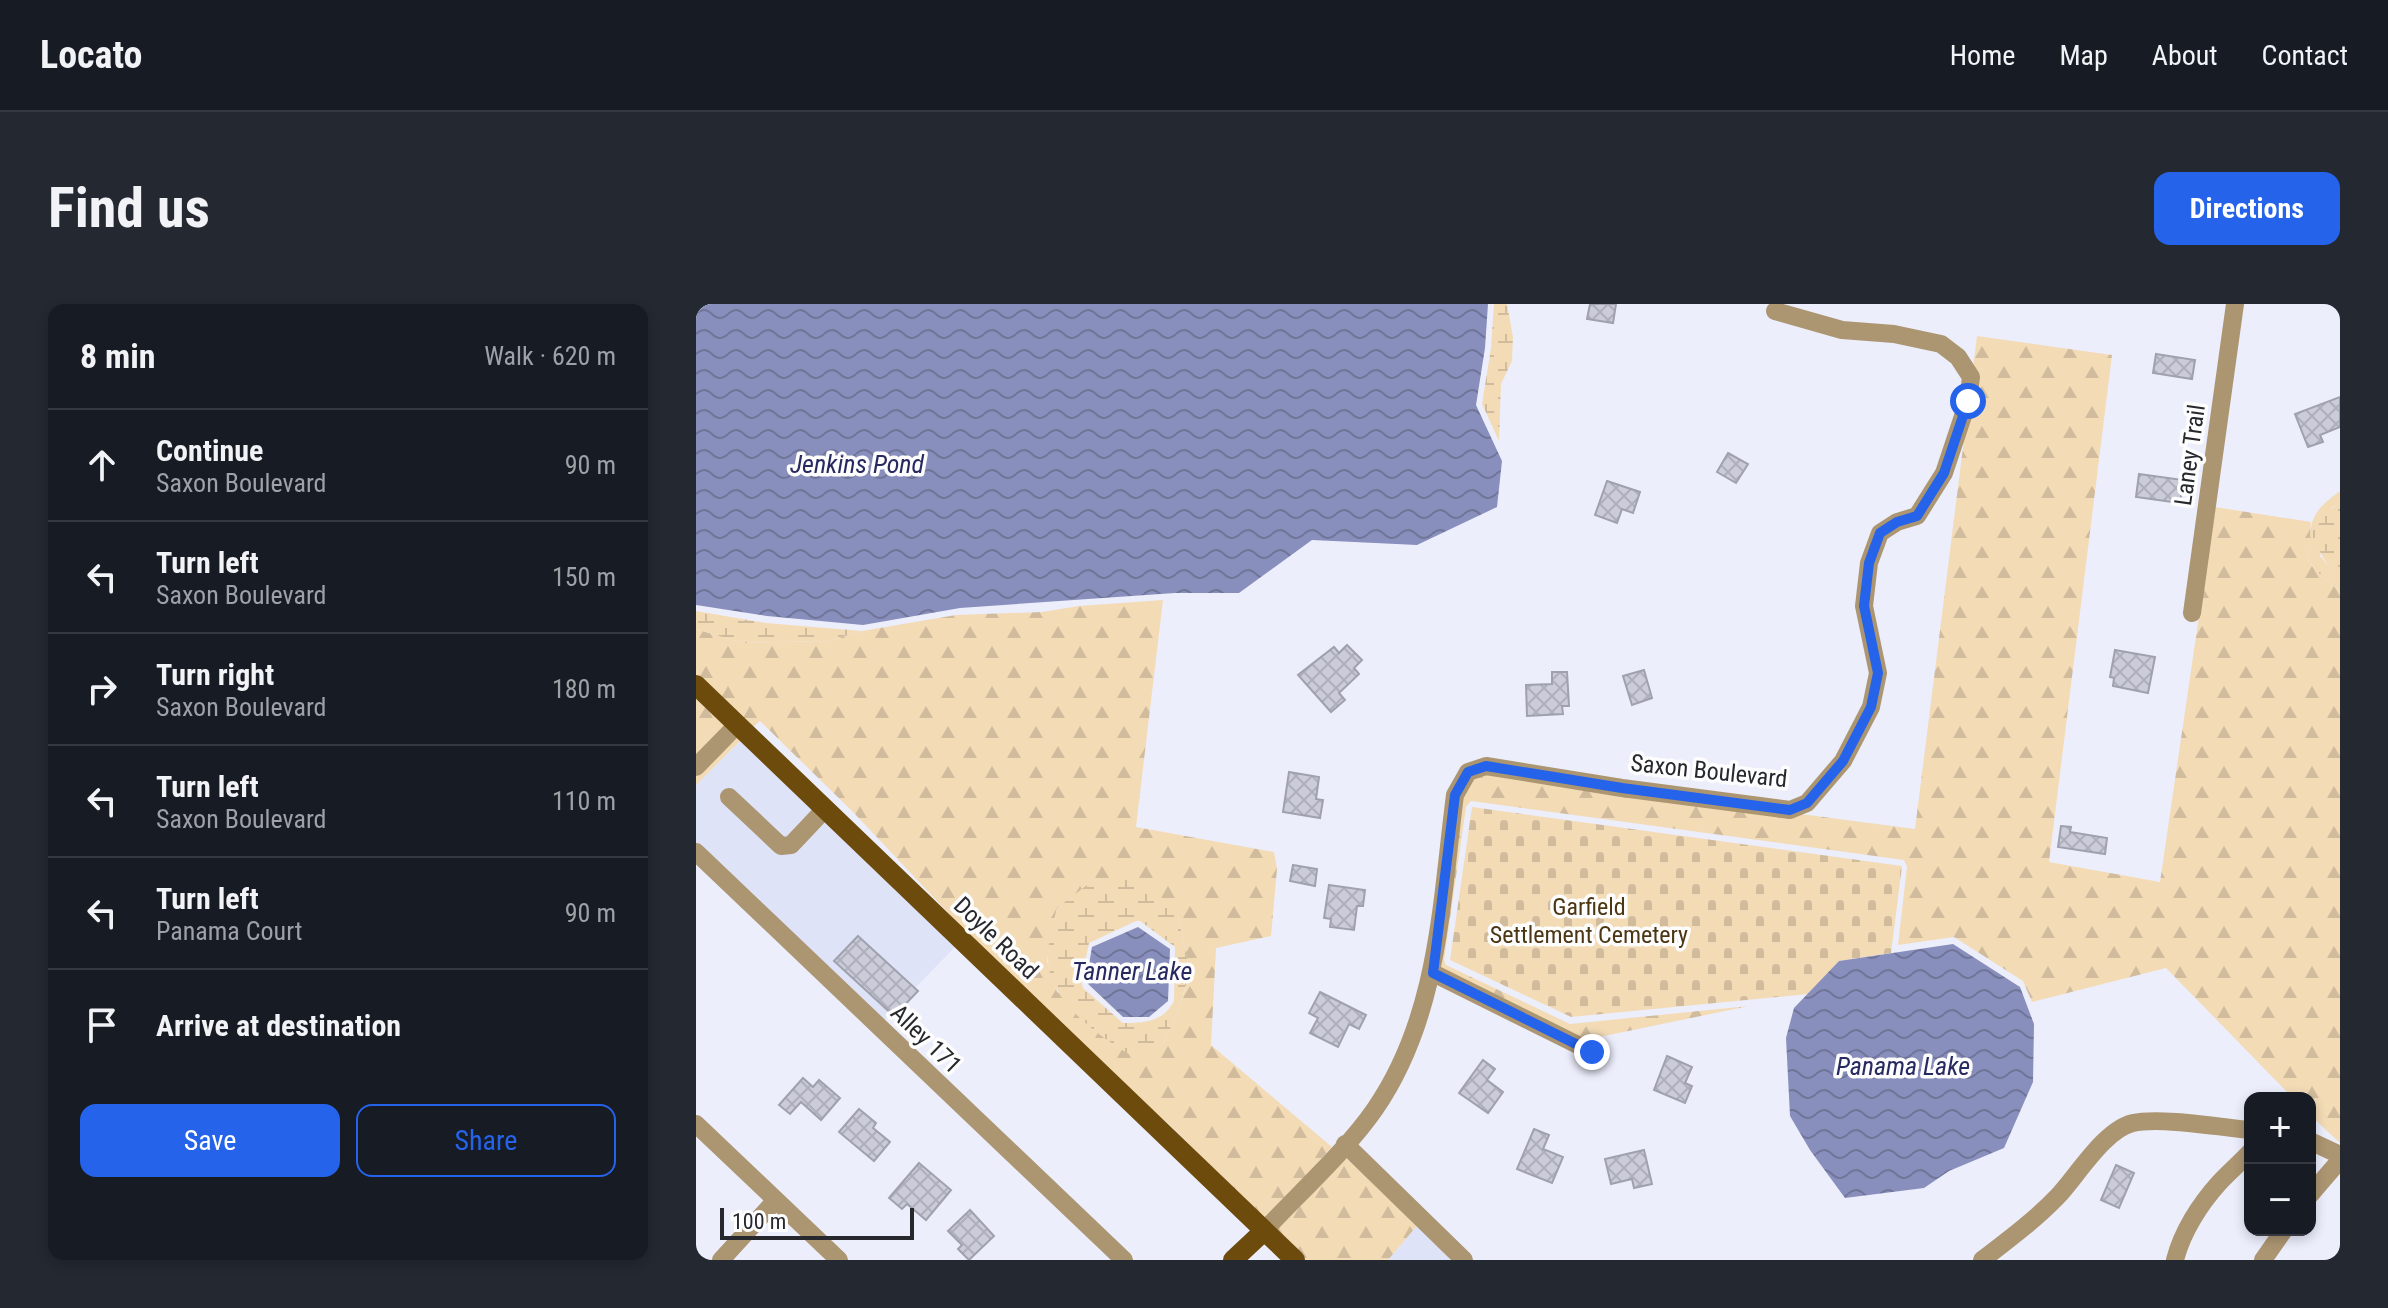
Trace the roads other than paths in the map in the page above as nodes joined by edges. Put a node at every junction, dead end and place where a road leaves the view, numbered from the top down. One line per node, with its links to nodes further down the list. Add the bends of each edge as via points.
1 (2235, 304): 3 (street, Laney Trail)
2 (1775, 311): 10 (street, Saxon Boulevard, via 1842,330 1941,344 1971,377 1944,473 1917,516 1880,533 1869,563 1864,606 1878,673 1871,707 1843,761 1807,803 1790,810 1486,766 1468,772 1455,795)
3 (2192, 613)
4 (696, 685): 5 (main road, Doyle Road)
5 (737, 725): 6 (street); 8 (main road, Doyle Road)
6 (696, 767)
7 (729, 797): 8 (street, via 781,846 791,845)
8 (825, 809): 20 (main road, Doyle Road)
9 (696, 852): 24 (street, Alley 171)
10 (1433, 973): 11 (street); 14 (street, Saxon Boulevard, via 1397,1069 1375,1109)
11 (1592, 1052)
12 (696, 1124): 19 (street)
13 (2244, 1129): 28 (street, via 2129,1123 2086,1161 2058,1196)
14 (1345, 1144): 20 (street, Saxon Boulevard); 27 (street)
15 (2316, 1144): 17 (street)
16 (2244, 1158): 29 (street, via 2196,1213)
17 (2340, 1158): 18 (street)
18 (2316, 1188)
19 (775, 1201): 22 (street); 23 (street)
20 (1264, 1231): 25 (main road, Saxon Boulevard); 26 (main road, Doyle Road)
21 (2280, 1236): 30 (street)
22 (721, 1260)
23 (839, 1260)
24 (1124, 1260)
25 (1233, 1260)
26 (1295, 1260)
27 (1464, 1260)
28 (1982, 1260)
29 (2175, 1260)
30 (2263, 1260)

